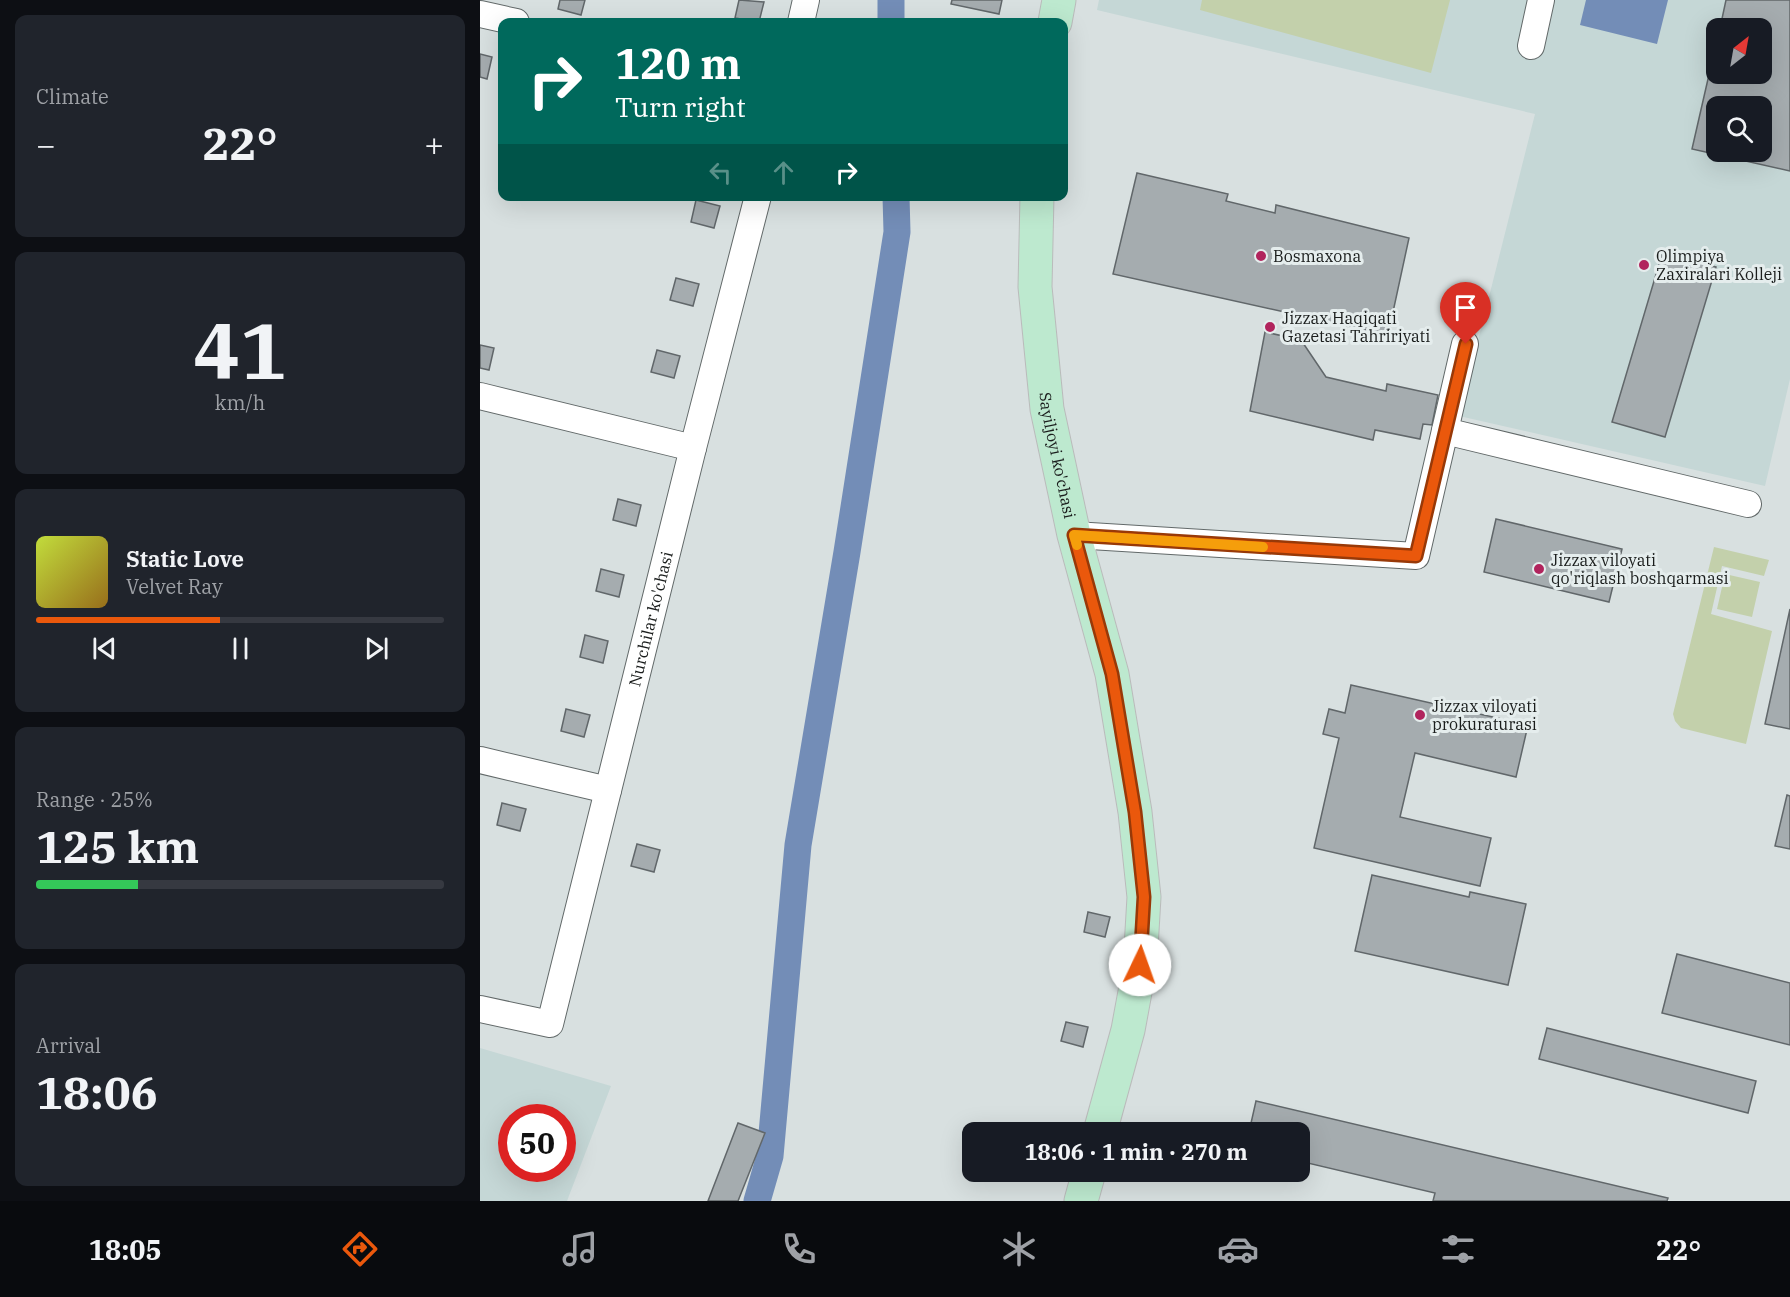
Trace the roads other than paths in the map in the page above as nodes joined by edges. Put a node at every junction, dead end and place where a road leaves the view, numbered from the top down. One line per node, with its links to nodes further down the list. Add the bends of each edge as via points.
1 (806, 0): 6 (street)
2 (1059, 0): 7 (main road)
3 (1541, 0): 8 (street)
4 (480, 14): 5 (street)
5 (498, 18)
6 (802, 18)
7 (1056, 18)
8 (1531, 46)
9 (757, 201): 14 (street, Nurchilar ko'chasi)
10 (1037, 201): 16 (main road, Sayiljoyi ko'chasi, via 1035,287 1047,409)
11 (1466, 344): 13 (street)
12 (480, 396): 14 (street)
13 (1445, 431): 15 (street); 16 (street, via 1416,556)
14 (693, 448): 18 (street, Nurchilar ko'chasi)
15 (1748, 504)
16 (1074, 535): 20 (main road, Sayiljoyi ko'chasi, via 1112,674 1135,812 1144,897 1140,965 1128,1030)
17 (480, 760): 18 (street)
18 (608, 790): 19 (street, Nurchilar ko'chasi, via 550,1024)
19 (480, 1010)
20 (1103, 1122)
21 (1086, 1182): 22 (main road)
22 (1081, 1201)

